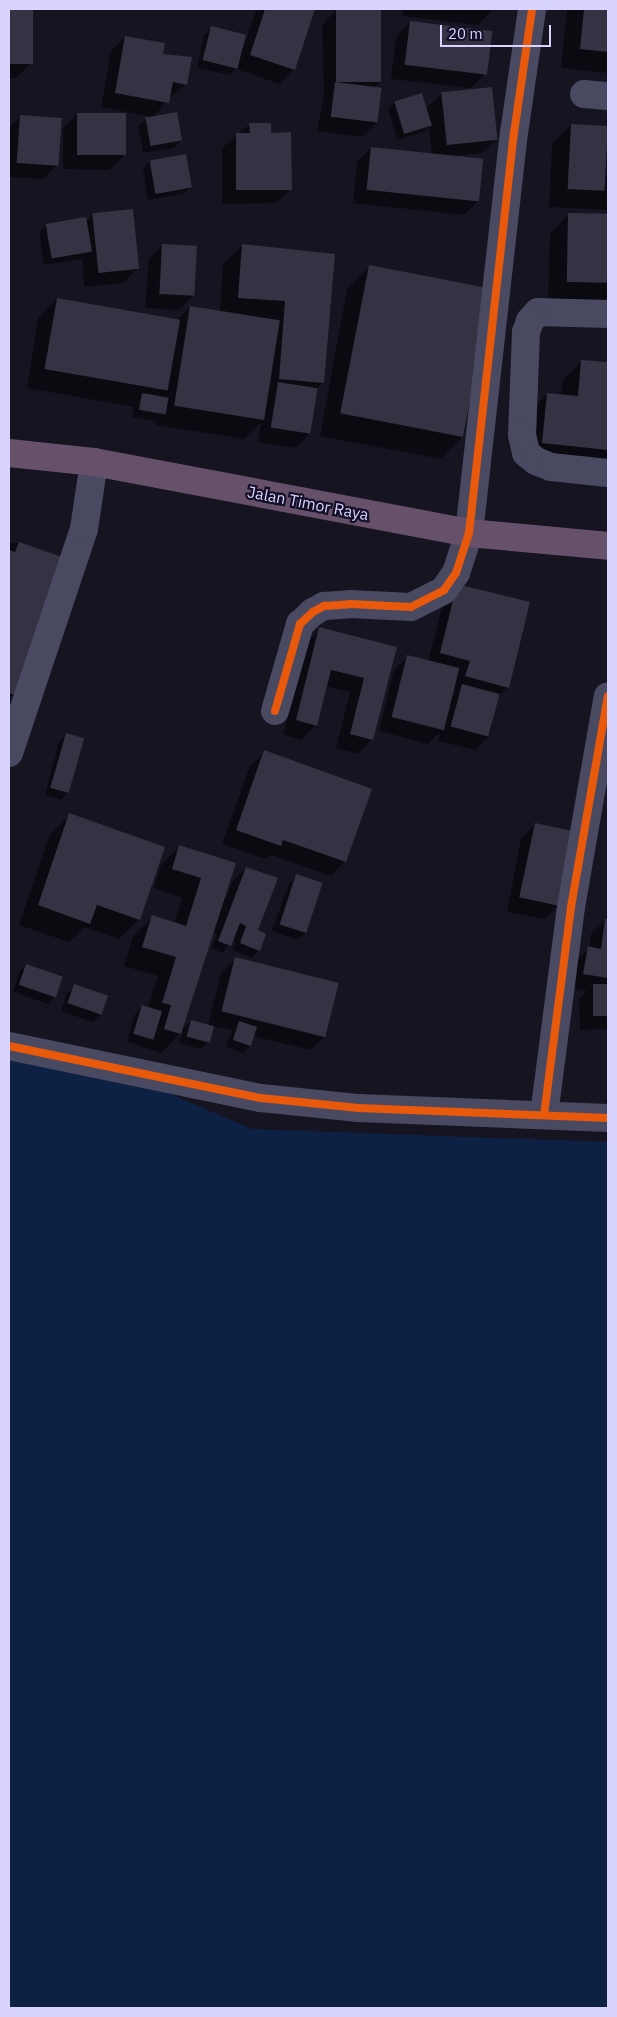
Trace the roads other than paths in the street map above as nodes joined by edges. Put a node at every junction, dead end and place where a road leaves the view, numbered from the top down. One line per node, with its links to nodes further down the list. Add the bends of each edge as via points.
1 (532, 9): 6 (street, via 514,133)
2 (608, 314): 5 (street, via 538,312 530,321 526,332 522,435 526,453 536,461 551,467)
3 (9, 453): 4 (highway, Jalan Timor Raya)
4 (94, 462): 6 (highway, Jalan Timor Raya); 10 (street, via 84,529)
5 (608, 473)
6 (469, 533): 7 (highway, Jalan Timor Raya); 9 (street, via 456,573 444,590 411,608 350,604 324,606 313,612 300,624)
7 (608, 546)
8 (608, 696): 12 (street, via 571,907)
9 (275, 712)
10 (9, 753)
11 (9, 1046): 12 (street, via 261,1098 358,1108)
12 (544, 1116): 13 (street)
13 (608, 1118)

